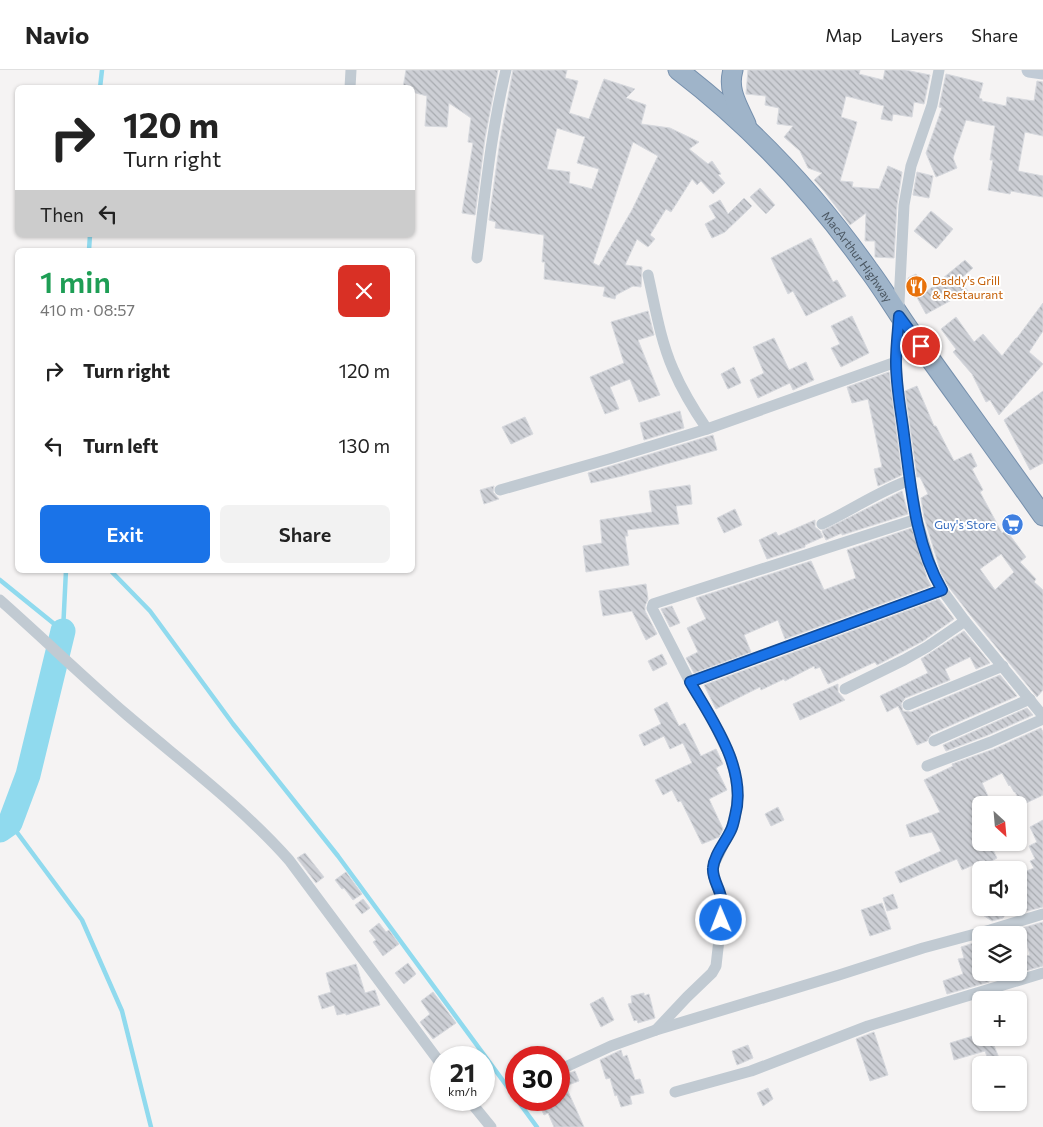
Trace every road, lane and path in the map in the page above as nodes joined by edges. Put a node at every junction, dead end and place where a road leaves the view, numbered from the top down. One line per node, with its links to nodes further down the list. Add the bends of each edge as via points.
1 (352, 70): 8 (street)
2 (506, 70): 10 (street)
3 (679, 70): 9 (highway, MacArthur Highway)
4 (733, 70): 9 (highway, via 732,95)
5 (940, 70): 12 (street, via 911,166 904,205)
6 (1029, 70): 7 (main road)
7 (1043, 72)
8 (350, 85)
9 (750, 132): 12 (highway, MacArthur Highway, via 832,220)
10 (477, 258)
11 (648, 276): 14 (street, via 672,368 688,402)
12 (899, 316): 13 (street); 17 (highway, MacArthur Highway)
13 (896, 362): 14 (street); 15 (street)
14 (706, 429): 16 (street)
15 (910, 480): 18 (street); 19 (street, via 883,490)
16 (500, 490)
17 (1043, 516)
18 (917, 519): 20 (street, via 929,564); 24 (street, via 653,604 652,608)
19 (822, 524)
20 (942, 590): 22 (street); 24 (street)
21 (0, 600): 34 (street, via 275,845)
22 (965, 621): 23 (street); 25 (street, via 927,648)
23 (1003, 666): 26 (street); 27 (street)
24 (690, 682): 33 (street, via 730,758 738,797 731,829 713,866 723,904 716,966)
25 (845, 689)
26 (1030, 699): 28 (street); 29 (street)
27 (908, 705)
28 (1043, 718): 30 (street)
29 (934, 742)
30 (927, 766)
31 (1043, 914): 33 (street)
32 (1043, 973): 36 (street, via 868,1026 751,1071)
33 (656, 1030): 35 (street)
34 (430, 1049)
35 (570, 1065)
36 (675, 1092)
37 (478, 1111): 38 (street)
38 (491, 1127)

